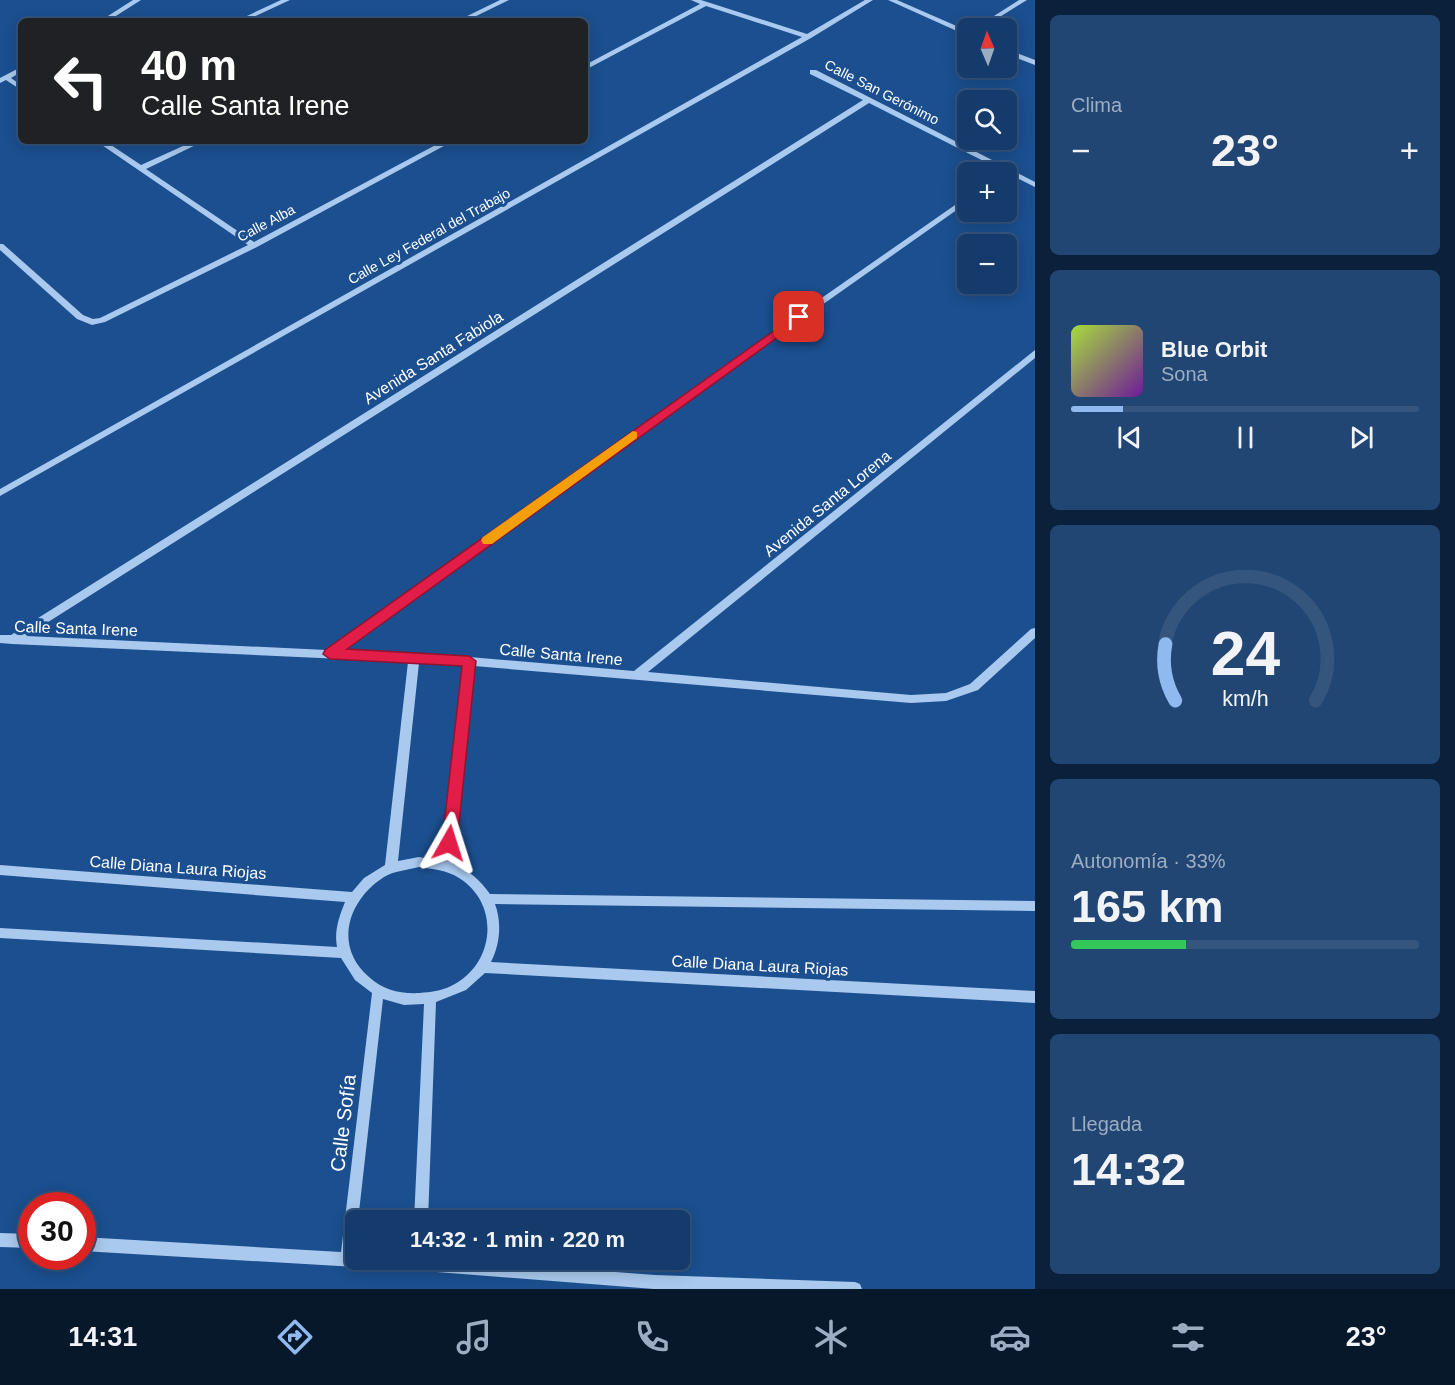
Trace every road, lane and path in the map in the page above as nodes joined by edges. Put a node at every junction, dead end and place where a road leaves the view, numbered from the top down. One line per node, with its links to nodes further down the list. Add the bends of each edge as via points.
1 (138, 0): 9 (street)
2 (287, 0): 10 (street)
3 (506, 0): 11 (street)
4 (694, 0): 8 (street)
5 (870, 0): 14 (street, Calle Ley Federal del Trabajo)
6 (891, 0): 13 (street)
7 (1024, 0): 12 (street)
8 (705, 4): 14 (street); 17 (street)
9 (107, 18)
10 (246, 18)
11 (467, 18)
12 (994, 18)
13 (957, 29)
14 (809, 37): 34 (street, Calle Ley Federal del Trabajo)
15 (1017, 56): 16 (street)
16 (1035, 63)
17 (588, 66)
18 (18, 71): 20 (street)
19 (813, 72): 22 (street, Calle San Gerónimo)
20 (3, 79): 21 (street)
21 (18, 86)
22 (869, 100): 26 (street, Calle San Gerónimo); 36 (street, Avenida Santa Fabiola)
23 (105, 144): 27 (street)
24 (193, 144): 27 (street)
25 (443, 144): 31 (street, Calle Alba)
26 (985, 162)
27 (141, 168): 31 (street)
28 (1017, 177): 29 (street, Calle San Gerónimo)
29 (1035, 185)
30 (957, 206): 37 (street)
31 (254, 245): 32 (street, Calle Alba, via 114,316 92,322 80,317)
32 (0, 246)
33 (1035, 353): 40 (street, Avenida Santa Lorena)
34 (0, 492)
35 (1035, 632): 40 (street, Calle Santa Irene, via 974,687 946,697 911,699)
36 (6, 640): 37 (street, Calle Santa Irene)
37 (330, 654): 38 (street, Calle Santa Irene)
38 (414, 658): 39 (street, Calle Santa Irene); 42 (street)
39 (469, 661): 40 (street, Calle Santa Irene); 41 (street)
40 (637, 675)
41 (447, 866): 42 (street, via 419,862); 45 (street, via 478,885)
42 (391, 868): 44 (street, via 370,880)
43 (0, 870): 44 (street, Calle Diana Laura Riojas)
44 (353, 897): 48 (street, via 344,914)
45 (488, 899): 46 (street); 49 (street, via 495,921 493,944)
46 (1035, 906)
47 (0, 933): 48 (street)
48 (344, 952): 50 (street, via 363,981)
49 (483, 967): 51 (street, Calle Diana Laura Riojas); 52 (street, via 469,982)
50 (378, 992): 52 (street, via 403,999); 53 (street, Calle Sofía)
51 (1035, 996)
52 (430, 999): 54 (street)
53 (356, 1210)
54 (421, 1210)
55 (0, 1240): 56 (street)
56 (18, 1241)
57 (96, 1245): 58 (street)
58 (345, 1259)
59 (513, 1270): 60 (street, via 655,1282)
60 (855, 1289)

